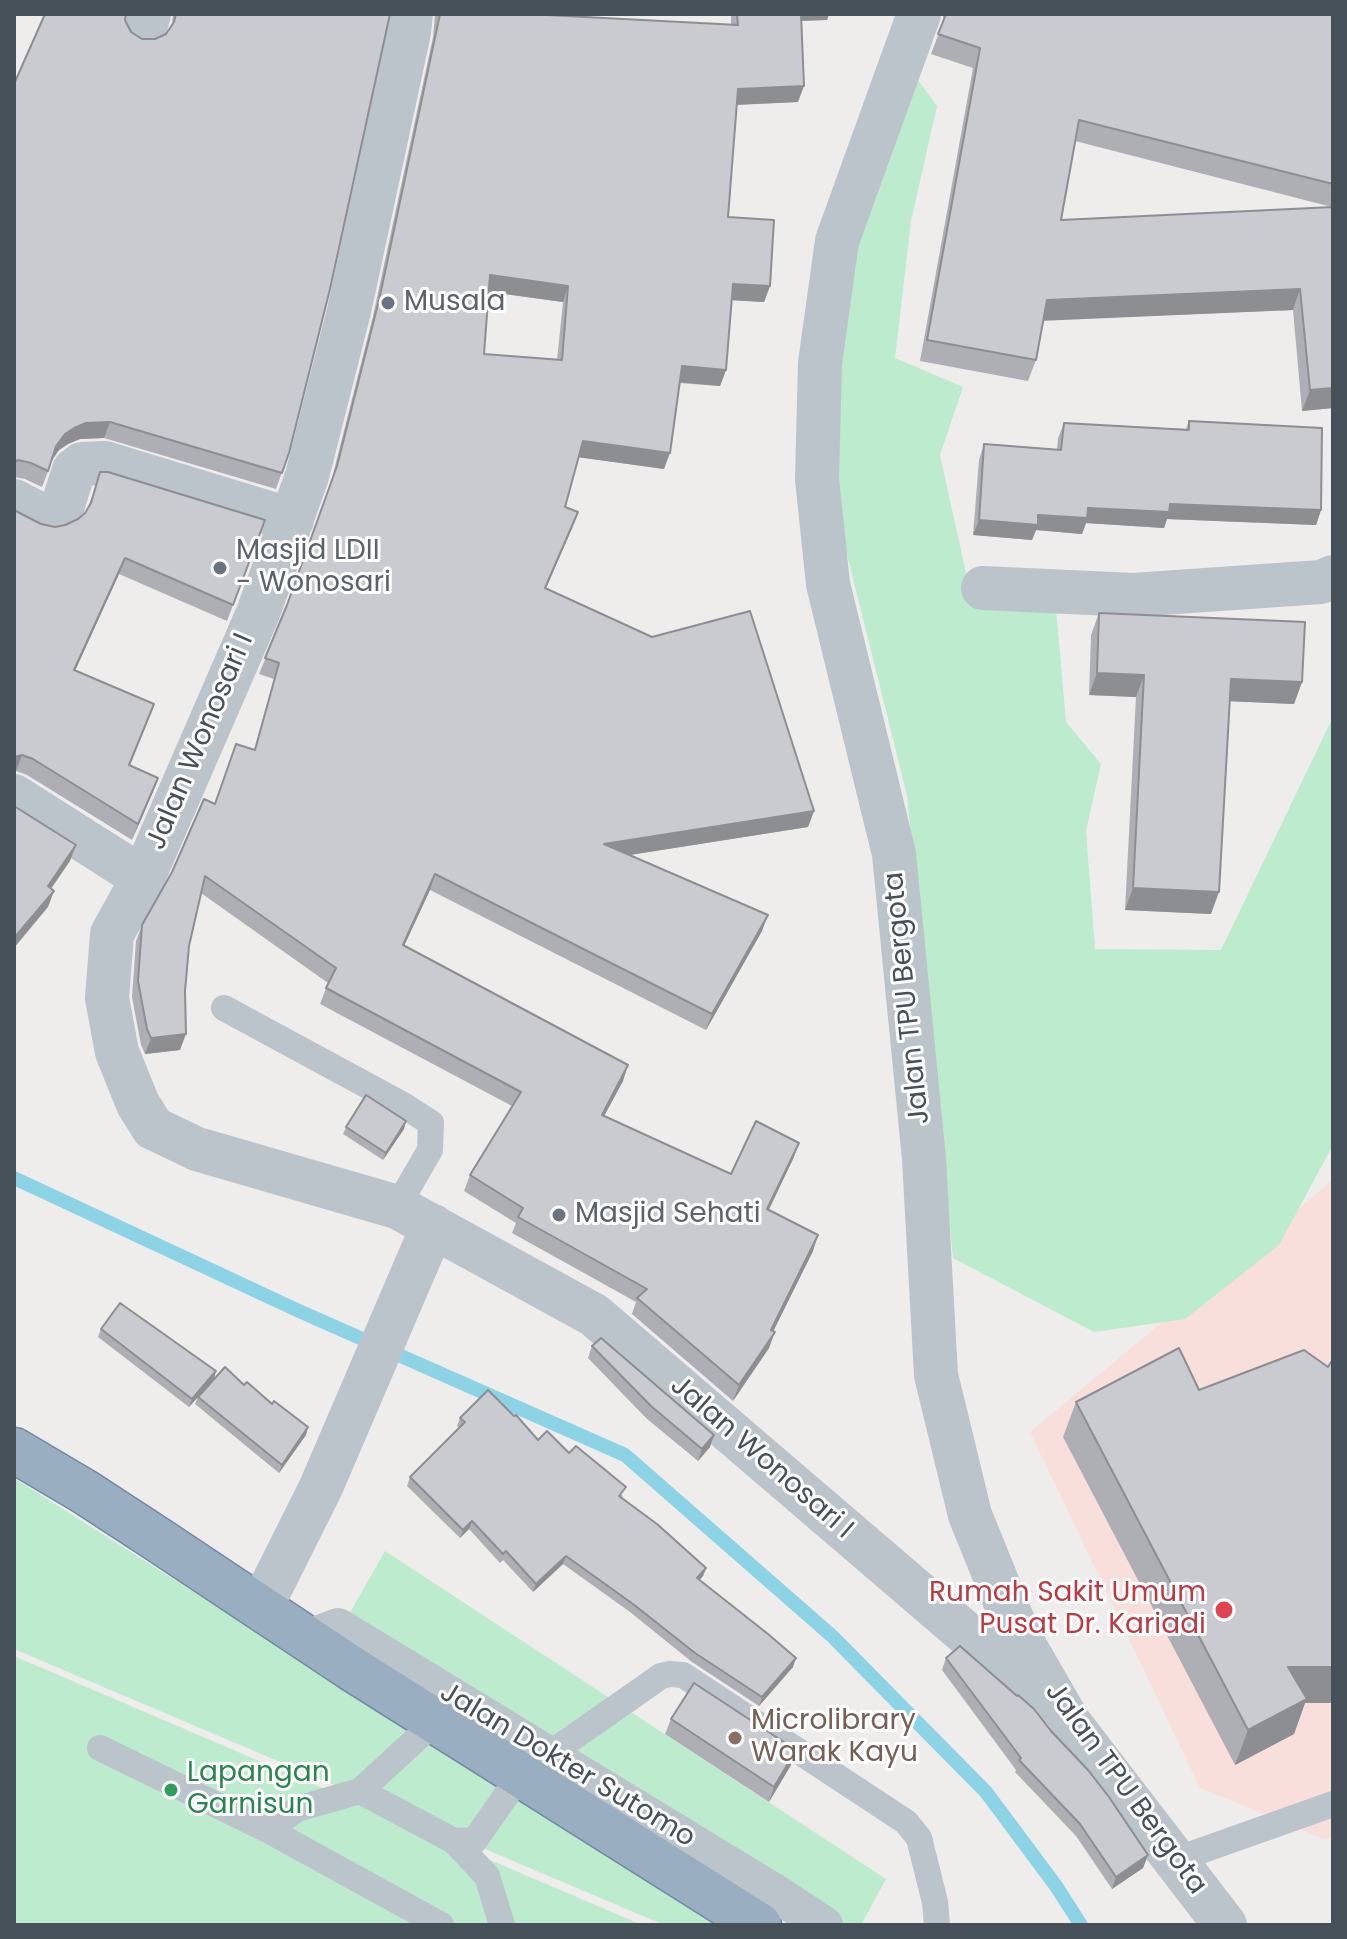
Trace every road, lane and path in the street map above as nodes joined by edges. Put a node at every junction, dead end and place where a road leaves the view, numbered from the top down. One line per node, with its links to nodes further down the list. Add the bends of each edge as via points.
1 (411, 14): 4 (street, Jalan Wonosari I, via 349,311)
2 (919, 14): 15 (street, Jalan TPU Bergota, via 837,241 820,363 817,479 828,584 894,854 924,1159 936,1375 970,1515 1019,1636)
3 (14, 501): 4 (street, via 55,517 74,470 82,464 105,463)
4 (292, 520): 8 (street, Jalan Wonosari I, via 258,613)
5 (1333, 577): 6 (street, via 1133,595)
6 (983, 588)
7 (14, 796): 8 (street)
8 (143, 878): 10 (street, Jalan Wonosari I, via 112,934 107,998 117,1052 153,1128 197,1149)
9 (224, 1008): 10 (lane, via 431,1123)
10 (417, 1228): 12 (street, via 321,1487); 15 (street, Jalan Wonosari I, via 594,1315)
11 (14, 1450): 12 (highway, Jalan Dokter Sutomo)
12 (261, 1607): 13 (highway, Jalan Dokter Sutomo)
13 (306, 1639): 14 (highway, Jalan Dokter Sutomo); 17 (street, Jalan Dokter Sutomo, via 338,1627)
14 (436, 1721): 17 (highway, Jalan Dokter Sutomo); 18 (lane)
15 (1068, 1721): 22 (street, Jalan TPU Bergota)
16 (100, 1748): 20 (lane)
17 (534, 1764): 21 (lane, via 475,1840); 25 (highway, Jalan Dokter Sutomo); 26 (street, Jalan Dokter Sutomo); 27 (lane, via 661,1676 683,1675 906,1822 919,1838)
18 (360, 1791): 20 (lane, via 297,1809); 21 (lane)
19 (1333, 1804): 22 (lane)
20 (268, 1830): 23 (lane)
21 (454, 1841): 24 (lane, via 487,1876)
22 (1175, 1860): 28 (street, Jalan TPU Bergota)
23 (441, 1925)
24 (502, 1925)
25 (759, 1925)
26 (824, 1925)
27 (937, 1925)
28 (1225, 1925)

